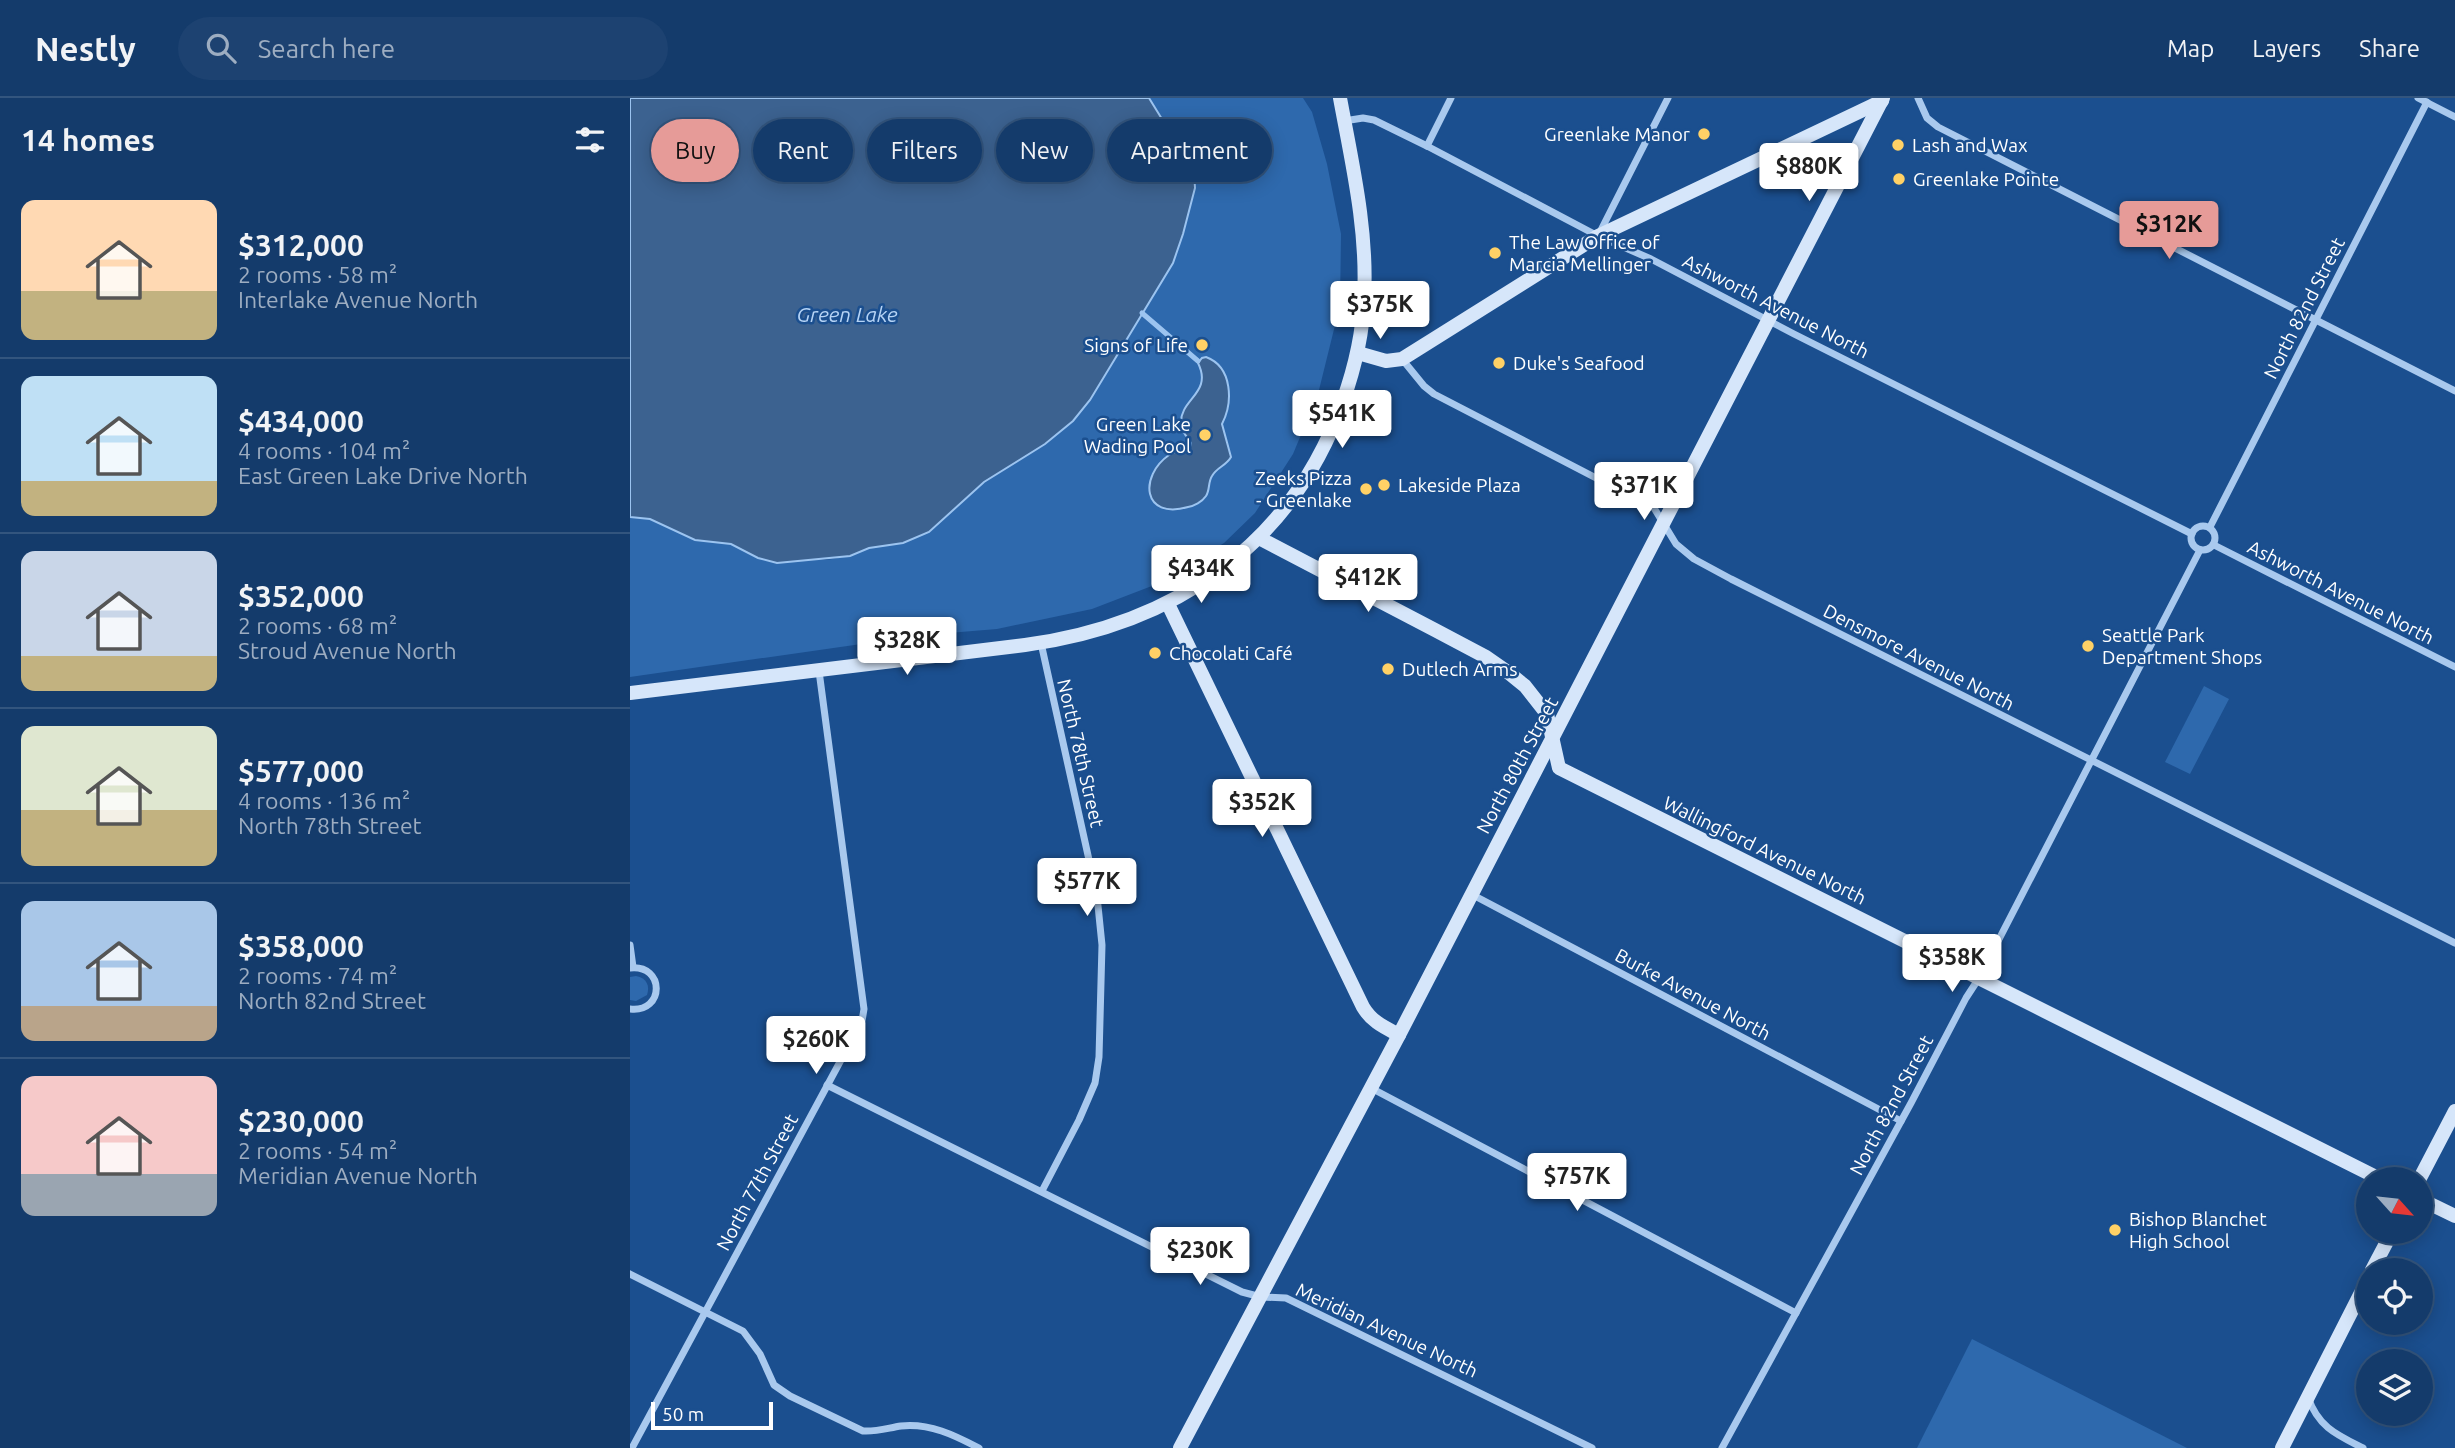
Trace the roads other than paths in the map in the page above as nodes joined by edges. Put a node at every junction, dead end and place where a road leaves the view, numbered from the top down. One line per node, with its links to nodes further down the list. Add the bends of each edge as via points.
1 (1340, 98): 9 (street)
2 (1451, 98): 10 (street)
3 (1668, 98): 11 (street)
4 (1918, 98): 13 (street, via 1927,118 1938,127)
5 (2418, 98): 7 (street)
6 (1885, 99): 11 (street); 12 (street, North 80th Street)
7 (2427, 103): 8 (street); 13 (street, North 82nd Street)
8 (2455, 117)
9 (1345, 121): 10 (street, Ashworth Avenue North, via 1374,120); 14 (street, via 1364,258)
10 (1427, 146): 11 (street, Ashworth Avenue North)
11 (1598, 236): 12 (street, Ashworth Avenue North); 15 (street)
12 (1768, 321): 17 (street, North 80th Street); 19 (street, Ashworth Avenue North)
13 (2315, 321): 16 (street); 18 (street, North 82nd Street)
14 (1358, 353): 15 (street); 20 (street, via 1316,462)
15 (1402, 359): 17 (street, Densmore Avenue North, via 1434,394 1654,508)
16 (2455, 391)
17 (1663, 523): 28 (street, North 80th Street); 29 (street, Densmore Avenue North, via 1676,544 1694,559)
18 (2210, 527): 19 (street, via 2197,527); 21 (street, via 2215,533)
19 (2192, 534): 22 (street, via 2192,542)
20 (1259, 538): 23 (street, via 1223,570); 28 (street, Wallingford Avenue North, via 1493,662 1525,687 1547,714)
21 (2214, 545): 22 (street); 25 (street, Ashworth Avenue North)
22 (2200, 550): 29 (street, North 82nd Street)
23 (1168, 604): 24 (street, via 1108,628); 36 (street, via 1363,1007 1377,1024)
24 (1041, 643): 26 (street); 43 (street, North 78th Street, via 1097,896 1102,945 1095,1083)
25 (2455, 667)
26 (819, 671): 27 (street); 37 (street, North 77th Street, via 864,1009 862,1021)
27 (630, 694)
28 (1552, 740): 30 (street, North 80th Street); 34 (street, Wallingford Avenue North, via 1559,768)
29 (2090, 760): 31 (street, Densmore Avenue North); 34 (street, North 82nd Street)
30 (1471, 894): 36 (street, North 80th Street); 40 (street, Burke Avenue North)
31 (2455, 943)
32 (630, 945): 33 (street)
33 (631, 968): 35 (street, via 649,972 656,992 645,1008)
34 (1979, 978): 40 (street, North 82nd Street); 41 (street, Wallingford Avenue North)
35 (630, 1009)
36 (1399, 1035): 38 (street, North 80th Street)
37 (827, 1084): 43 (street, Meridian Avenue North); 49 (street, North 77th Street)
38 (1371, 1088): 47 (street, North 80th Street); 50 (street)
39 (2455, 1111): 42 (street)
40 (1901, 1121): 50 (street, North 82nd Street)
41 (2356, 1167)
42 (2426, 1167)
43 (1042, 1191): 47 (street, Meridian Avenue North, via 1242,1292)
44 (2433, 1205): 45 (street)
45 (2455, 1216)
46 (630, 1274): 49 (street)
47 (1261, 1297): 54 (street, North 80th Street); 55 (street, Meridian Avenue North, via 1290,1300)
48 (2356, 1303): 51 (street)
49 (705, 1311): 52 (street, North 77th Street); 53 (street, via 743,1331 774,1385 790,1396 863,1431 925,1426)
50 (1796, 1313): 56 (street, North 82nd Street)
51 (2308, 1397): 57 (street); 58 (street, via 2330,1431)
52 (632, 1448)
53 (979, 1448)
54 (1180, 1448)
55 (1591, 1448)
56 (1722, 1448)
57 (2282, 1448)
58 (2363, 1448)

